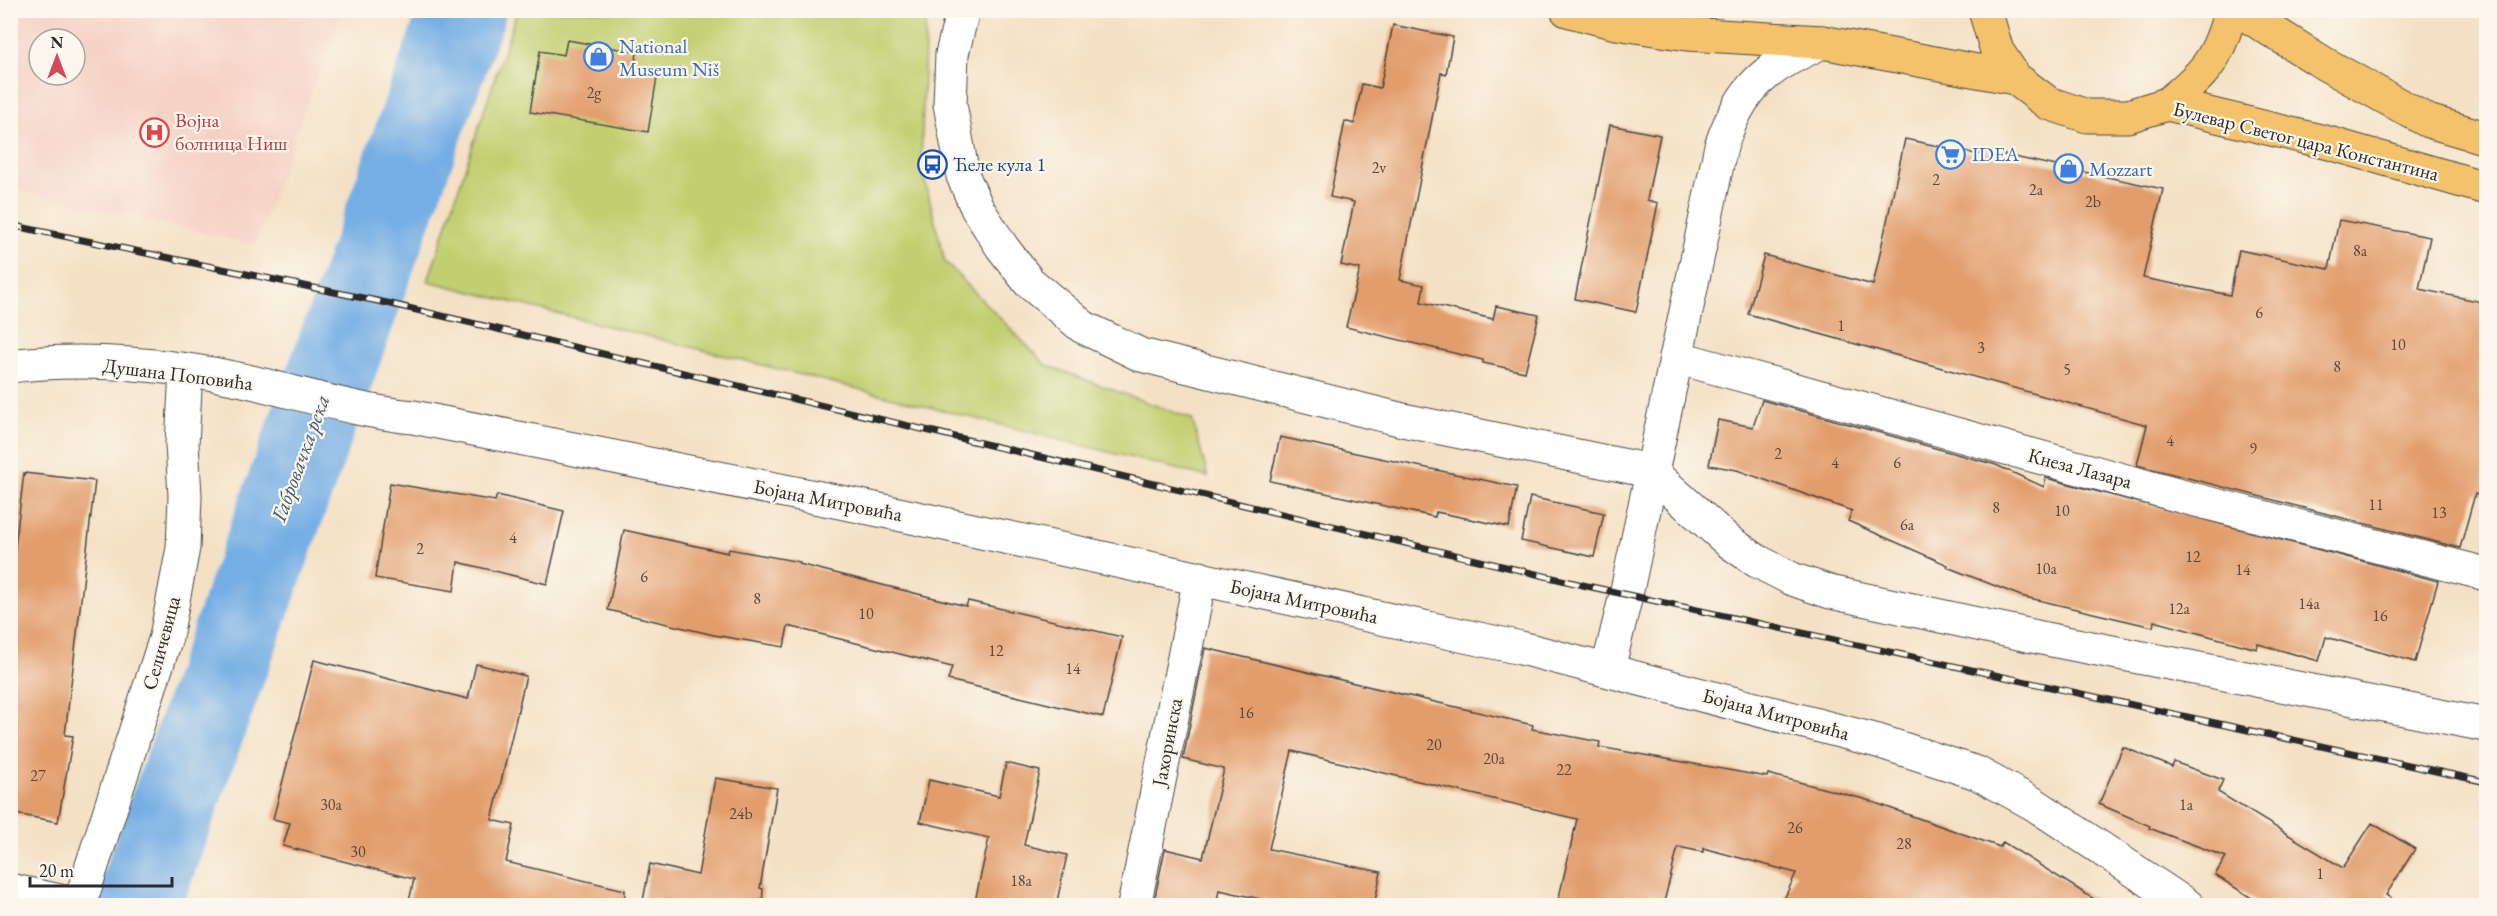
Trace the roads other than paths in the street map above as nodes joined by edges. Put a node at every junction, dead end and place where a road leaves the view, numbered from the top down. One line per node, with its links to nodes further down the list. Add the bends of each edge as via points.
1 (963, 10): 15 (street, via 952,54 950,104 963,176 977,208 1029,282 1083,327 1141,355 1403,420)
2 (1566, 10): 6 (main road, Булевар Светог цара Константина, via 1616,23 1687,33)
3 (1985, 10): 7 (main road, via 1997,51)
4 (2231, 10): 8 (main road, via 2216,54 2199,78)
5 (2238, 10): 9 (main road, via 2428,121)
6 (1822, 42): 7 (main road, Булевар Светог цара Константина); 11 (street, via 1781,61 1751,86 1732,114 1721,146)
7 (2016, 78): 8 (main road, Булевар Светог цара Константина, via 2048,103 2087,116 2128,116)
8 (2167, 104): 10 (main road, Булевар Светог цара Константина, via 2329,143)
9 (2487, 138)
10 (2487, 188)
11 (1676, 357): 15 (street); 16 (street, Кнеза Лазара, via 2184,497)
12 (10, 366): 13 (street, Душана Поповића, via 69,362)
13 (186, 371): 14 (street, Душана Поповића); 21 (street, Селичевица, via 183,548 175,594 162,648)
14 (378, 413): 17 (street, Бојана Митровића, via 824,499)
15 (1650, 471): 18 (street); 19 (street, via 1756,561 1830,592 2046,639)
16 (2487, 574)
17 (1200, 578): 18 (street, Бојана Митровића); 22 (street, Јахоринска)
18 (1608, 669): 23 (street, Бојана Митровића, via 1878,741 1977,773 2034,804)
19 (2487, 725)
20 (10, 890): 21 (street, Селичевица)
21 (79, 905)
22 (1134, 906)
23 (2188, 906)

